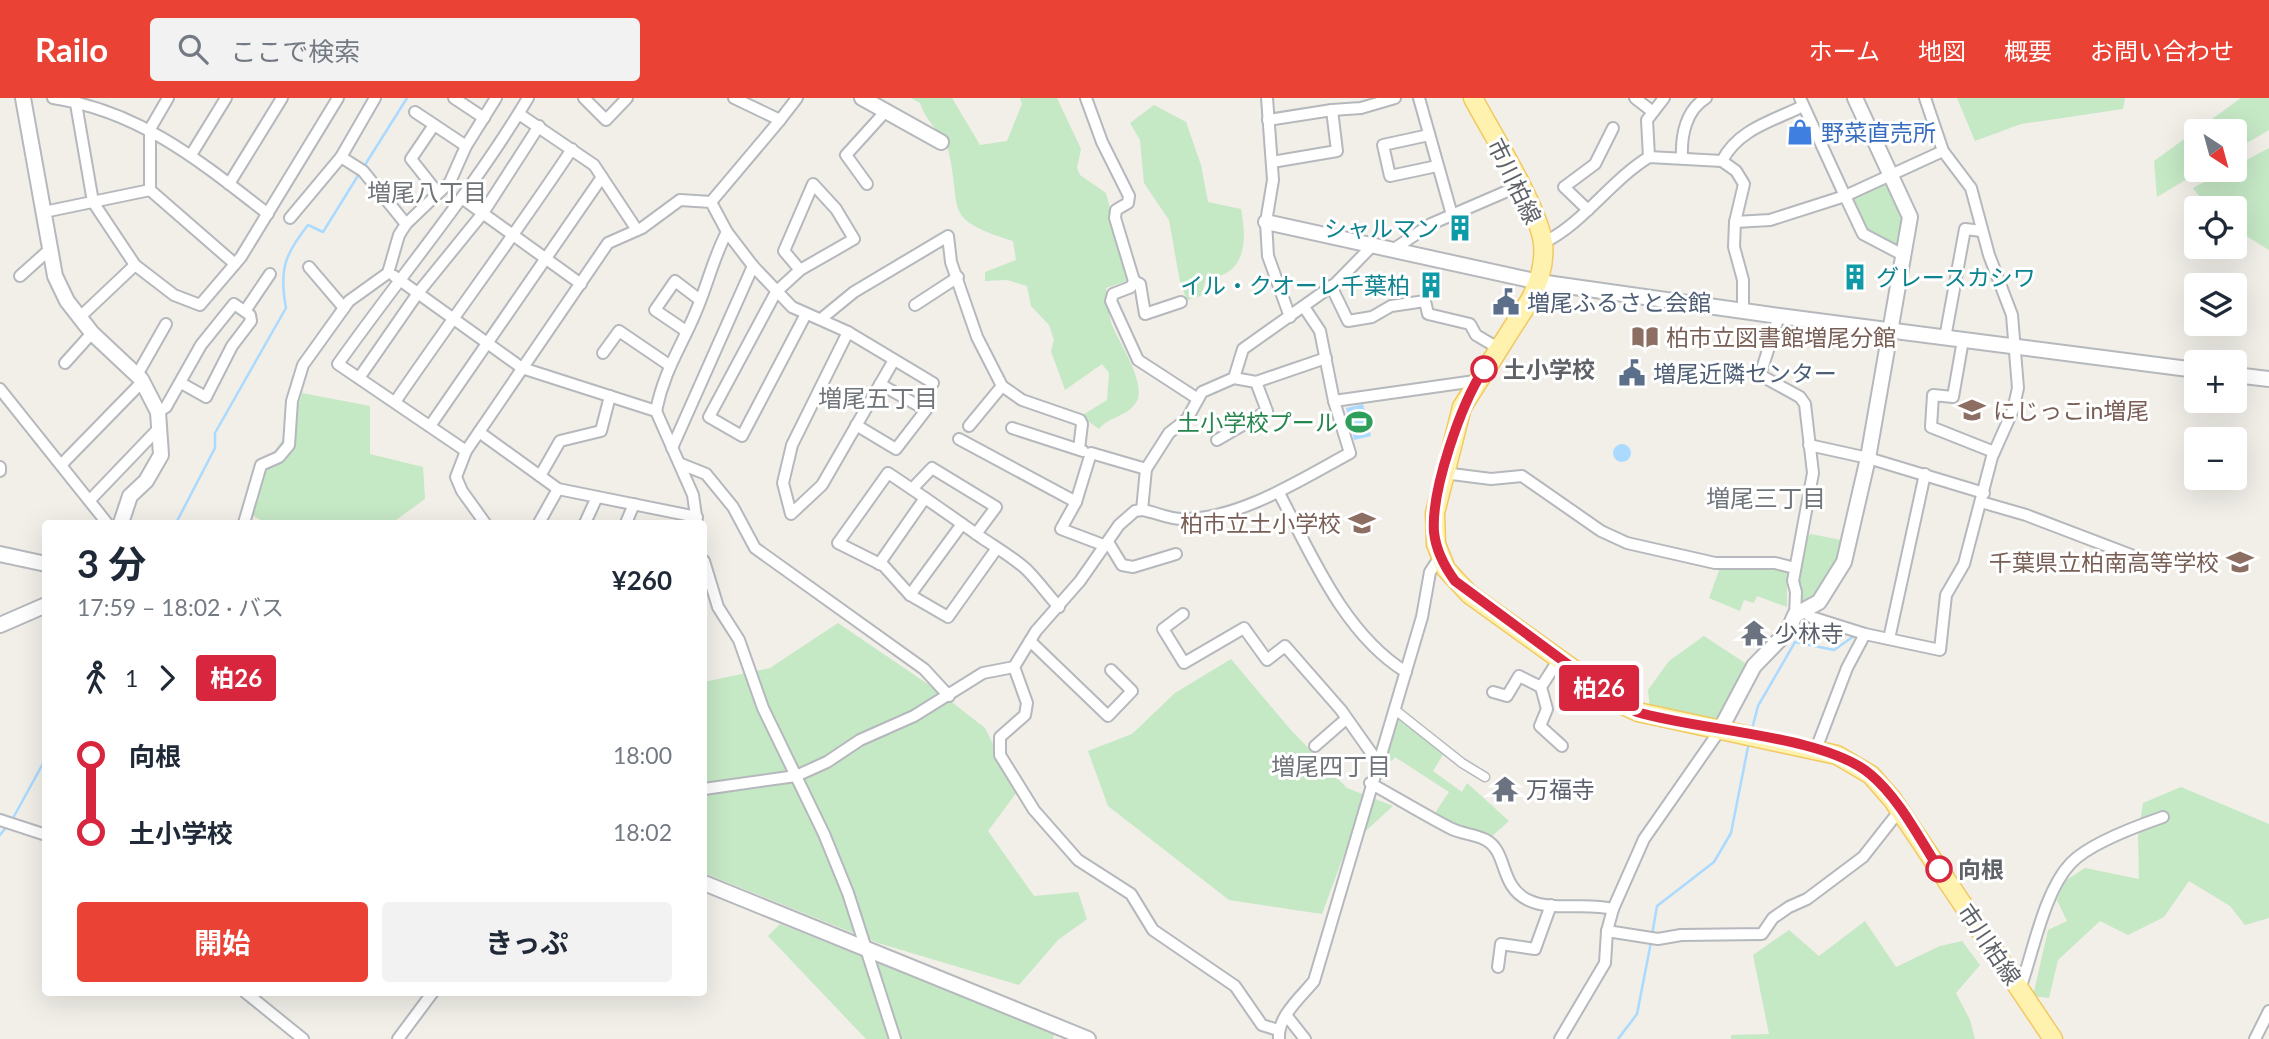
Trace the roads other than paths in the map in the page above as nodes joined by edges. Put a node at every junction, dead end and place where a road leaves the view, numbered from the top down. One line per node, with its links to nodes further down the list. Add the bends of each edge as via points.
1 (23, 98): 65 (street)
2 (53, 98): 25 (street)
3 (168, 98): 40 (street)
4 (226, 98): 46 (street)
5 (282, 98): 55 (street)
6 (338, 98): 67 (street)
7 (375, 98): 47 (street)
8 (454, 98): 34 (street)
9 (496, 98): 34 (street)
10 (528, 98): 33 (street)
11 (627, 98): 26 (street, via 606,120)
12 (734, 98): 35 (street)
13 (797, 98): 35 (street)
14 (862, 98): 31 (street)
15 (1086, 98): 93 (street, via 1129,196 1115,218)
16 (1267, 98): 36 (street)
17 (1395, 98): 29 (street)
18 (1419, 98): 41 (street)
19 (1473, 98): 57 (main road, 市川柏線)
20 (1635, 98): 32 (street)
21 (1664, 98): 32 (street)
22 (1706, 98): 49 (street, via 1698,103 1681,135)
23 (1855, 98): 53 (street)
24 (1925, 98): 45 (street)
25 (75, 100): 28 (street); 62 (street)
26 (590, 100)
27 (1802, 102): 50 (street, via 1741,136); 60 (street)
28 (108, 103): 40 (street)
29 (1332, 110): 36 (street); 51 (street, via 1337,151)
30 (415, 112): 37 (street)
31 (885, 112): 42 (street); 56 (street, via 846,155)
32 (1653, 112): 48 (street, via 1647,120)
33 (519, 114): 38 (street); 61 (street)
34 (484, 118): 43 (street)
35 (780, 120): 63 (street)
36 (1268, 120): 51 (street)
37 (434, 125): 43 (street); 59 (street, via 411,159)
38 (539, 125): 44 (street); 66 (street)
39 (1613, 128): 64 (street, via 1595,164 1564,187)
40 (150, 129): 46 (street); 58 (street)
41 (1429, 135): 52 (street); 52 (street, via 1383,145 1390,176)
42 (941, 142)
43 (466, 146): 59 (street, via 450,182)
44 (572, 149): 54 (street); 76 (street)
45 (1942, 151): 53 (street); 74 (street, via 1971,188)
46 (191, 155): 55 (street)
47 (341, 157): 69 (street); 72 (street, via 363,172)
48 (1649, 157): 49 (street); 64 (street)
49 (1682, 157): 50 (street)
50 (1722, 161): 71 (street, via 1744,184)
51 (1272, 162): 70 (street)
52 (1437, 166): 68 (street)
53 (1891, 176): 60 (street); 81 (street, via 1910,217)
54 (602, 177): 73 (street); 82 (street)
55 (229, 184): 67 (street)
56 (867, 184)
57 (1519, 186): 68 (street); 77 (main road, 市川柏線)
58 (150, 190): 62 (street); 83 (street)
59 (438, 193): 72 (street)
60 (1846, 196): 71 (street, via 1770,220); 81 (street, via 1863,234)
61 (463, 200): 66 (street); 92 (street)
62 (93, 202): 65 (street); 84 (street)
63 (711, 202): 73 (street, via 680,200); 75 (street)
64 (1588, 209): 77 (street)
65 (44, 212): 80 (street)
66 (483, 213): 76 (street); 98 (street)
67 (268, 214): 83 (street)
68 (1452, 215): 79 (street)
69 (290, 218)
70 (1266, 222): 78 (street); 109 (street, via 1268,256)
71 (1735, 222): 105 (street)
72 (406, 224): 88 (street)
73 (637, 230): 95 (street, via 608,243)
74 (1982, 231): 117 (street, via 1965,229); 120 (street, via 2012,315)
75 (727, 232): 85 (street); 99 (street)
76 (515, 236): 82 (street); 110 (street)
77 (1543, 243): 94 (main road, 市川柏線)
78 (1373, 245): 79 (street); 96 (street)
79 (1394, 249): 94 (street)
80 (49, 250): 90 (street); 108 (street, via 60,288)
81 (1903, 255): 113 (street)
82 (547, 259): 95 (street); 119 (street)
83 (235, 264): 84 (street, via 200,305 174,295)
84 (135, 265): 108 (street)
85 (753, 266): 97 (street); 156 (street)
86 (309, 267): 103 (street)
87 (800, 270): 87 (street, via 853,239 836,209 813,184 784,251); 97 (street)
88 (388, 273): 92 (street); 103 (street)
89 (270, 274): 104 (street)
90 (20, 276)
91 (958, 277): 101 (street); 111 (street, via 948,236 853,292); 139 (street, via 976,337)
92 (399, 279): 98 (street); 131 (street, via 338,364)
93 (1134, 281): 100 (street, via 1140,284 1145,314); 142 (street, via 1131,287 1113,294 1111,301 1130,348 1138,360)
94 (1539, 282): 105 (street); 121 (main road, 市川柏線)
95 (580, 284): 127 (street)
96 (1331, 286): 102 (street); 121 (street, via 1348,321 1372,317 1391,306 1425,301 1428,314 1470,324 1476,335)
97 (776, 292): 106 (street); 106 (street, via 709,417 742,436)
98 (418, 293): 110 (street); 131 (street)
99 (700, 300): 114 (street); 114 (street, via 675,281 655,310)
100 (1181, 302)
101 (915, 305)
102 (1304, 307): 109 (street); 123 (street, via 1320,331)
103 (344, 308): 181 (street, via 303,365 292,401 291,441 284,453 261,465)
104 (245, 311): 136 (street, via 234,304 201,345); 136 (street, via 251,321 232,346 206,397)
105 (1743, 311): 107 (street)
106 (806, 314): 111 (street)
107 (1779, 316): 113 (street); 155 (street, via 1760,375 1800,397 1808,415)
108 (80, 317): 116 (street)
109 (1290, 317): 132 (street, via 1243,349)
110 (452, 318): 119 (street); 144 (street)
111 (821, 319): 115 (street)
112 (166, 324): 130 (street)
113 (1890, 330): 117 (street); 161 (street)
114 (686, 331): 126 (street)
115 (848, 332): 124 (street); 147 (street, via 792,445 783,483 791,514 822,485)
116 (92, 333): 125 (street); 130 (street)
117 (1945, 338): 118 (street)
118 (1963, 340): 120 (street); 159 (street, via 1953,397 1933,396 1931,427)
119 (486, 343): 127 (street); 148 (street)
120 (2016, 346): 128 (street); 159 (street, via 2016,400)
121 (1498, 348): 135 (main road, 市川柏線)
122 (603, 353): 126 (street, via 619,331)
123 (1326, 358): 134 (street); 143 (street)
124 (894, 360): 137 (street); 138 (street)
125 (65, 363)
126 (669, 365): 145 (street)
127 (522, 368): 141 (street); 152 (street)
128 (2184, 368)
129 (2247, 376): 133 (street)
130 (140, 378): 146 (street); 162 (street)
131 (359, 378): 144 (street)
132 (1234, 378): 134 (street); 142 (street)
133 (2269, 379)
134 (1256, 382): 154 (street, via 1267,411)
135 (1475, 382): 143 (street); 165 (main road, 市川柏線, via 1462,407)
136 (181, 383): 146 (street)
137 (933, 383)
138 (880, 384): 147 (street); 147 (street, via 926,410 897,449)
139 (1002, 386): 149 (street); 157 (street, via 1022,400 1080,420)
140 (0, 388): 162 (street)
141 (610, 396): 145 (street); 167 (street, via 601,431 560,440)
142 (1198, 398): 164 (street, via 1188,419 1169,433)
143 (1334, 401): 170 (street, via 1350,453)
144 (395, 402): 148 (street)
145 (656, 411): 156 (street)
146 (158, 412): 150 (street)
147 (856, 425)
148 (430, 426): 158 (street)
149 (969, 426)
150 (159, 428): 174 (street); 180 (street, via 161,455 146,481 130,496)
151 (1012, 428): 157 (street)
152 (479, 432): 158 (street); 167 (street)
153 (959, 439): 175 (street)
154 (1217, 440)
155 (1809, 445): 161 (street); 198 (street, via 1813,473)
156 (672, 448): 163 (street)
157 (1079, 449): 160 (street)
158 (466, 451): 182 (street, via 456,477)
159 (1994, 452): 173 (street)
160 (1091, 453): 164 (street); 175 (street)
161 (1868, 458): 166 (street); 203 (street, via 1844,562 1819,602)
162 (62, 464): 174 (street)
163 (681, 464): 187 (street); 215 (street, via 706,474 733,507 755,548 924,669)
164 (1146, 469): 177 (street)
165 (1444, 473): 194 (main road, 市川柏線, via 1434,530); 198 (street, via 1491,480 1522,476 1626,543 1704,561)
166 (1925, 474): 173 (street); 207 (street)
167 (540, 476): 168 (street)
168 (558, 489): 171 (street); 183 (street)
169 (912, 489): 172 (street); 189 (street, via 932,468 996,507); 197 (street, via 888,473 838,543)
170 (1279, 493): 177 (street, via 1182,520); 212 (street, via 1318,567 1354,621 1384,656)
171 (597, 497): 176 (street); 184 (street)
172 (925, 498): 188 (street); 197 (street)
173 (1983, 498): 195 (street); 207 (street, via 1964,565 1946,595 1940,650)
174 (90, 500): 179 (street)
175 (1076, 502): 190 (street, via 1061,529)
176 (634, 504): 178 (street); 185 (street)
177 (1142, 510): 190 (street, via 1124,519)
178 (672, 512): 186 (street); 187 (street)
179 (105, 520)
180 (122, 520)
181 (245, 520)
182 (483, 520)
183 (541, 520)
184 (587, 520)
185 (627, 520)
186 (668, 520)
187 (697, 520)
188 (962, 524): 189 (street); 200 (street)
189 (976, 534): 191 (street)
190 (1107, 544): 193 (street, via 1122,565 1133,567); 202 (street)
191 (997, 548): 200 (street, via 947,617); 202 (street, via 1026,569)
192 (0, 554): 196 (street)
193 (1176, 554)
194 (1440, 557): 209 (main road, 市川柏線, via 1469,594); 212 (street, via 1430,572)
195 (2144, 560)
196 (42, 563)
197 (879, 564): 200 (street)
198 (1795, 568): 203 (street)
199 (707, 571): 223 (street, via 718,607 739,640 763,709)
200 (910, 594)
201 (42, 607): 205 (street)
202 (1059, 607): 208 (street)
203 (1800, 613): 206 (street); 218 (street, via 1754,666)
204 (1183, 614): 217 (street, via 1163,629 1184,663 1244,628 1267,660 1285,646)
205 (0, 625)
206 (1865, 634): 207 (street); 221 (street)
207 (1889, 639)
208 (1030, 641): 210 (street); 211 (street, via 1108,716 1132,691)
209 (1559, 659): 213 (street); 218 (main road, 市川柏線, via 1637,712)
210 (1014, 667): 215 (street, via 984,673); 243 (street, via 1027,703 1025,715 1006,729 999,747 1034,810 1078,860 1131,894 1153,930 1235,986 1262,1025)
211 (1111, 670)
212 (1406, 672): 216 (street)
213 (1541, 687): 214 (street, via 1519,676 1507,696); 220 (street, via 1547,709 1540,726)
214 (1493, 692)
215 (949, 696): 223 (street)
216 (1394, 709): 222 (street); 224 (street)
217 (1346, 719): 219 (street); 222 (street)
218 (1720, 730): 221 (main road, 市川柏線); 233 (street, via 1644,838)
219 (1315, 746)
220 (1562, 747)
221 (1816, 750): 227 (main road, 市川柏線, via 1858,765)
222 (1377, 761): 225 (street)
223 (796, 776): 226 (street); 235 (street, via 834,858)
224 (1485, 777)
225 (1370, 783): 232 (street, via 1452,829 1486,840 1497,852 1514,890 1528,900); 241 (street, via 1314,981)
226 (707, 789)
227 (1900, 810): 234 (street, via 1863,857 1807,899 1788,906 1762,933 1658,939); 237 (main road, 市川柏線)
228 (2163, 817): 237 (street, via 2121,832 2073,861 2053,892)
229 (0, 820): 230 (street)
230 (42, 834)
231 (707, 884): 235 (street)
232 (1551, 905): 233 (street); 236 (street, via 1535,949 1501,944)
233 (1613, 909): 234 (street)
234 (1607, 931): 249 (street, via 1605,963)
235 (866, 947): 246 (street); 247 (street)
236 (1498, 967)
237 (2020, 989): 250 (main road, 市川柏線)
238 (250, 996): 244 (street)
239 (430, 996): 245 (street)
240 (2269, 1011): 242 (street)
241 (1286, 1015): 243 (street); 248 (street)
242 (2266, 1027): 251 (street)
243 (1279, 1034)
244 (303, 1039)
245 (398, 1039)
246 (895, 1039)
247 (1088, 1039)
248 (1305, 1039)
249 (1560, 1039)
250 (2053, 1039)
251 (2256, 1039)

